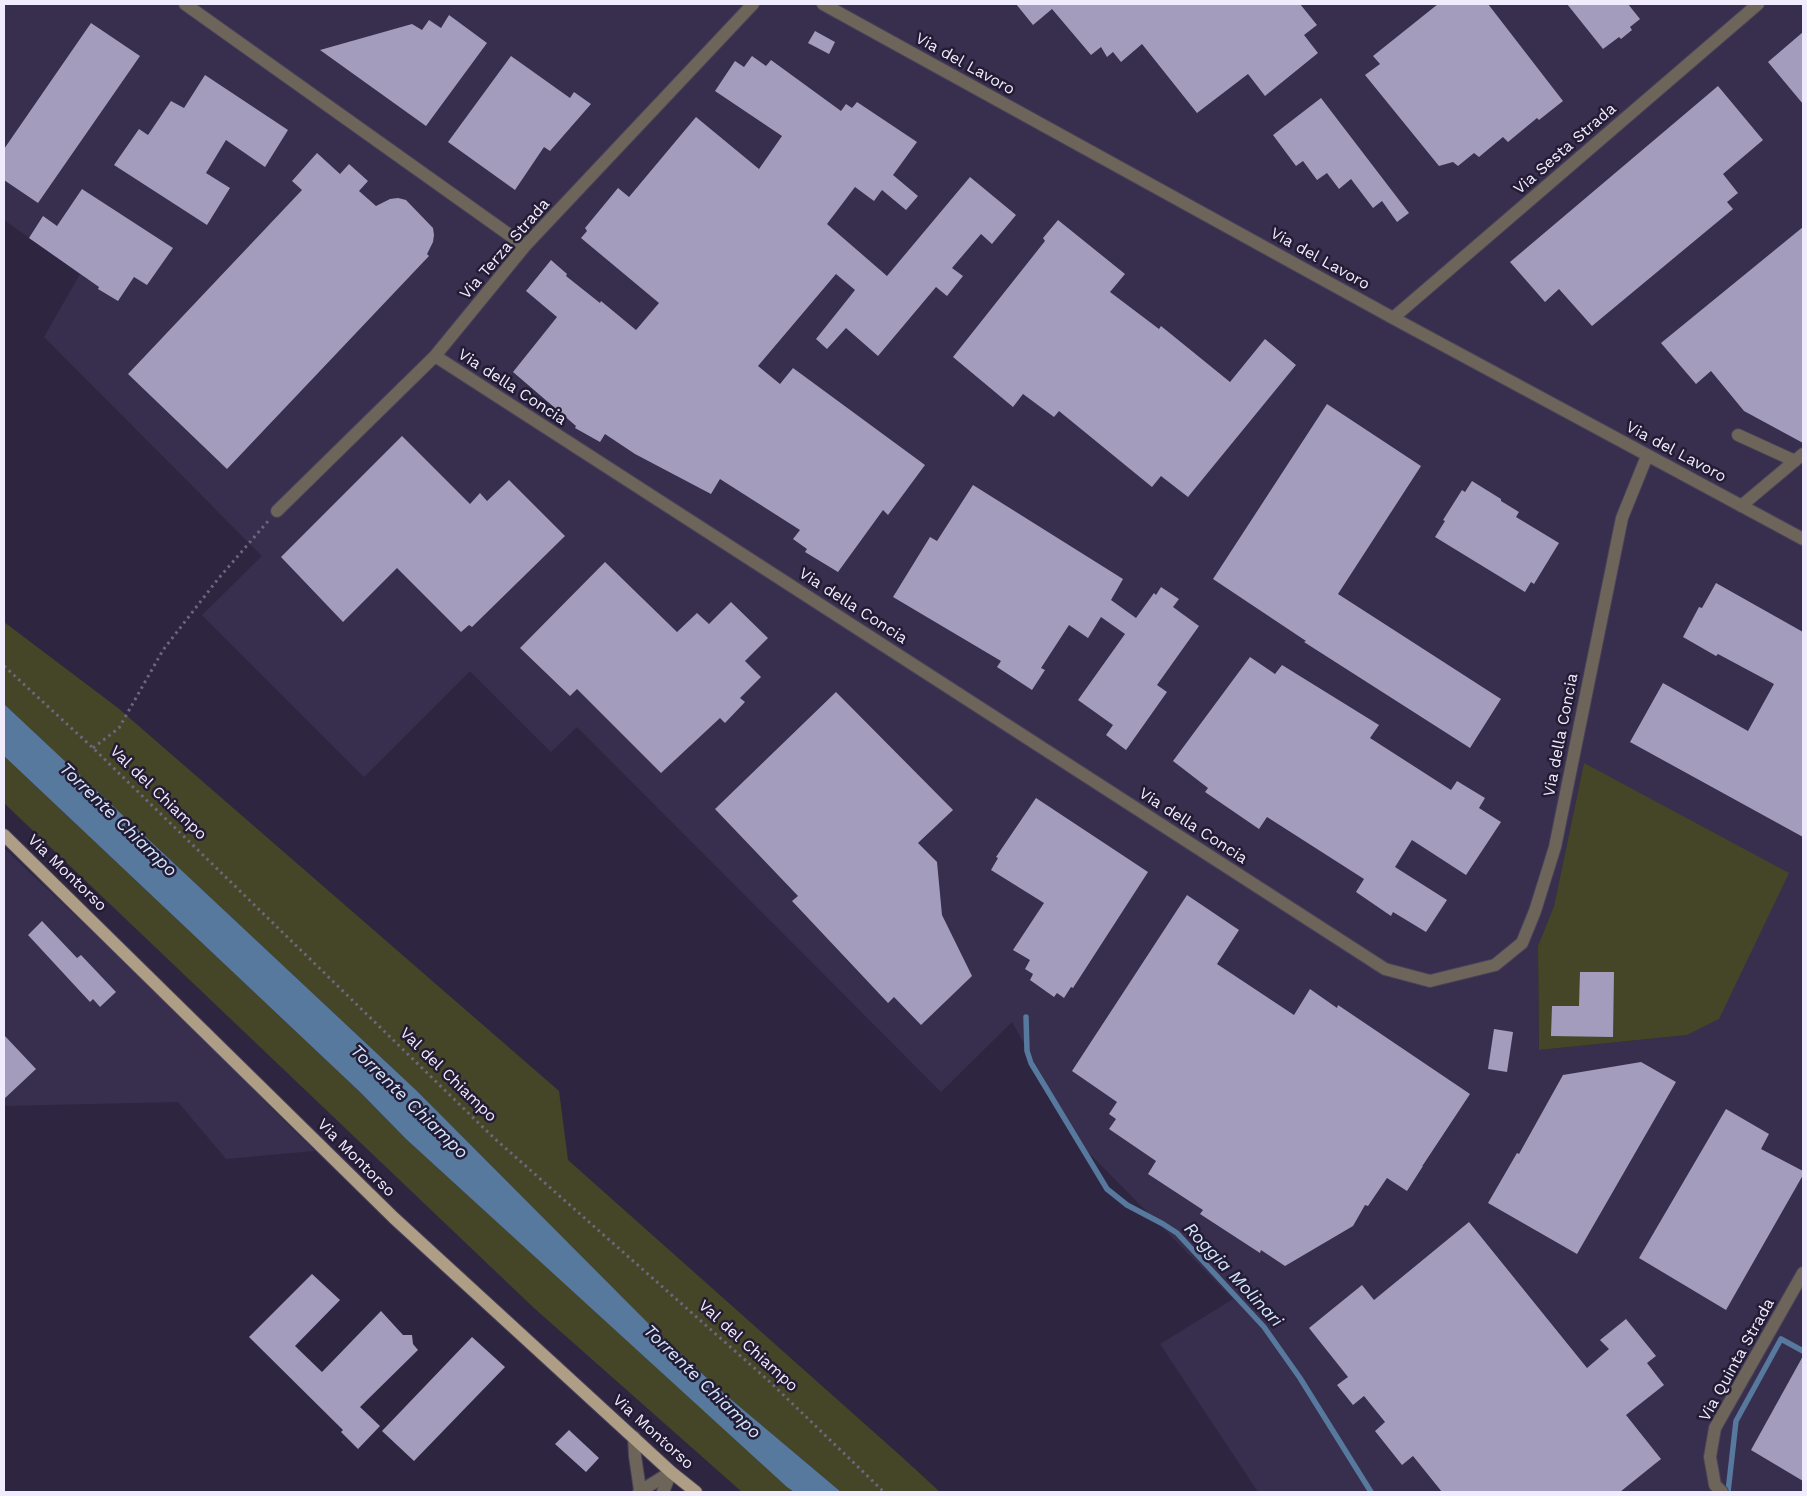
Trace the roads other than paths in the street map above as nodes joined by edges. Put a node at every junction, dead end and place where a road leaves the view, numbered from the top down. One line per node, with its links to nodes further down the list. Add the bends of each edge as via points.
1 (185, 4): 5 (street)
2 (753, 4): 5 (street, Via Terza Strada)
3 (823, 4): 6 (street, Via del Lavoro)
4 (1758, 4): 6 (street, Via Sesta Strada)
5 (526, 246): 7 (street, Via Terza Strada)
6 (1393, 318): 9 (street, Via del Lavoro)
7 (435, 356): 9 (street, Via della Concia, via 1385,969 1430,981 1495,965 1522,943 1555,847 1622,518); 12 (street, Via Terza Strada)
8 (1738, 435): 10 (street)
9 (1647, 456): 11 (street, Via del Lavoro)
10 (1799, 458): 11 (street)
11 (1741, 506): 13 (street, Via del Lavoro)
12 (277, 511)
13 (1803, 539)
14 (4, 835): 16 (main road, Via Montorso, via 394,1218)
15 (1803, 1273): 21 (street, Via Quinta Strada, via 1715,1428 1710,1457 1715,1486)
16 (634, 1437): 17 (main road, Via Montorso); 18 (street)
17 (671, 1472): 18 (street); 19 (street); 20 (main road, Via Montorso)
18 (640, 1491)
19 (663, 1492)
20 (696, 1492)
21 (1722, 1492)

